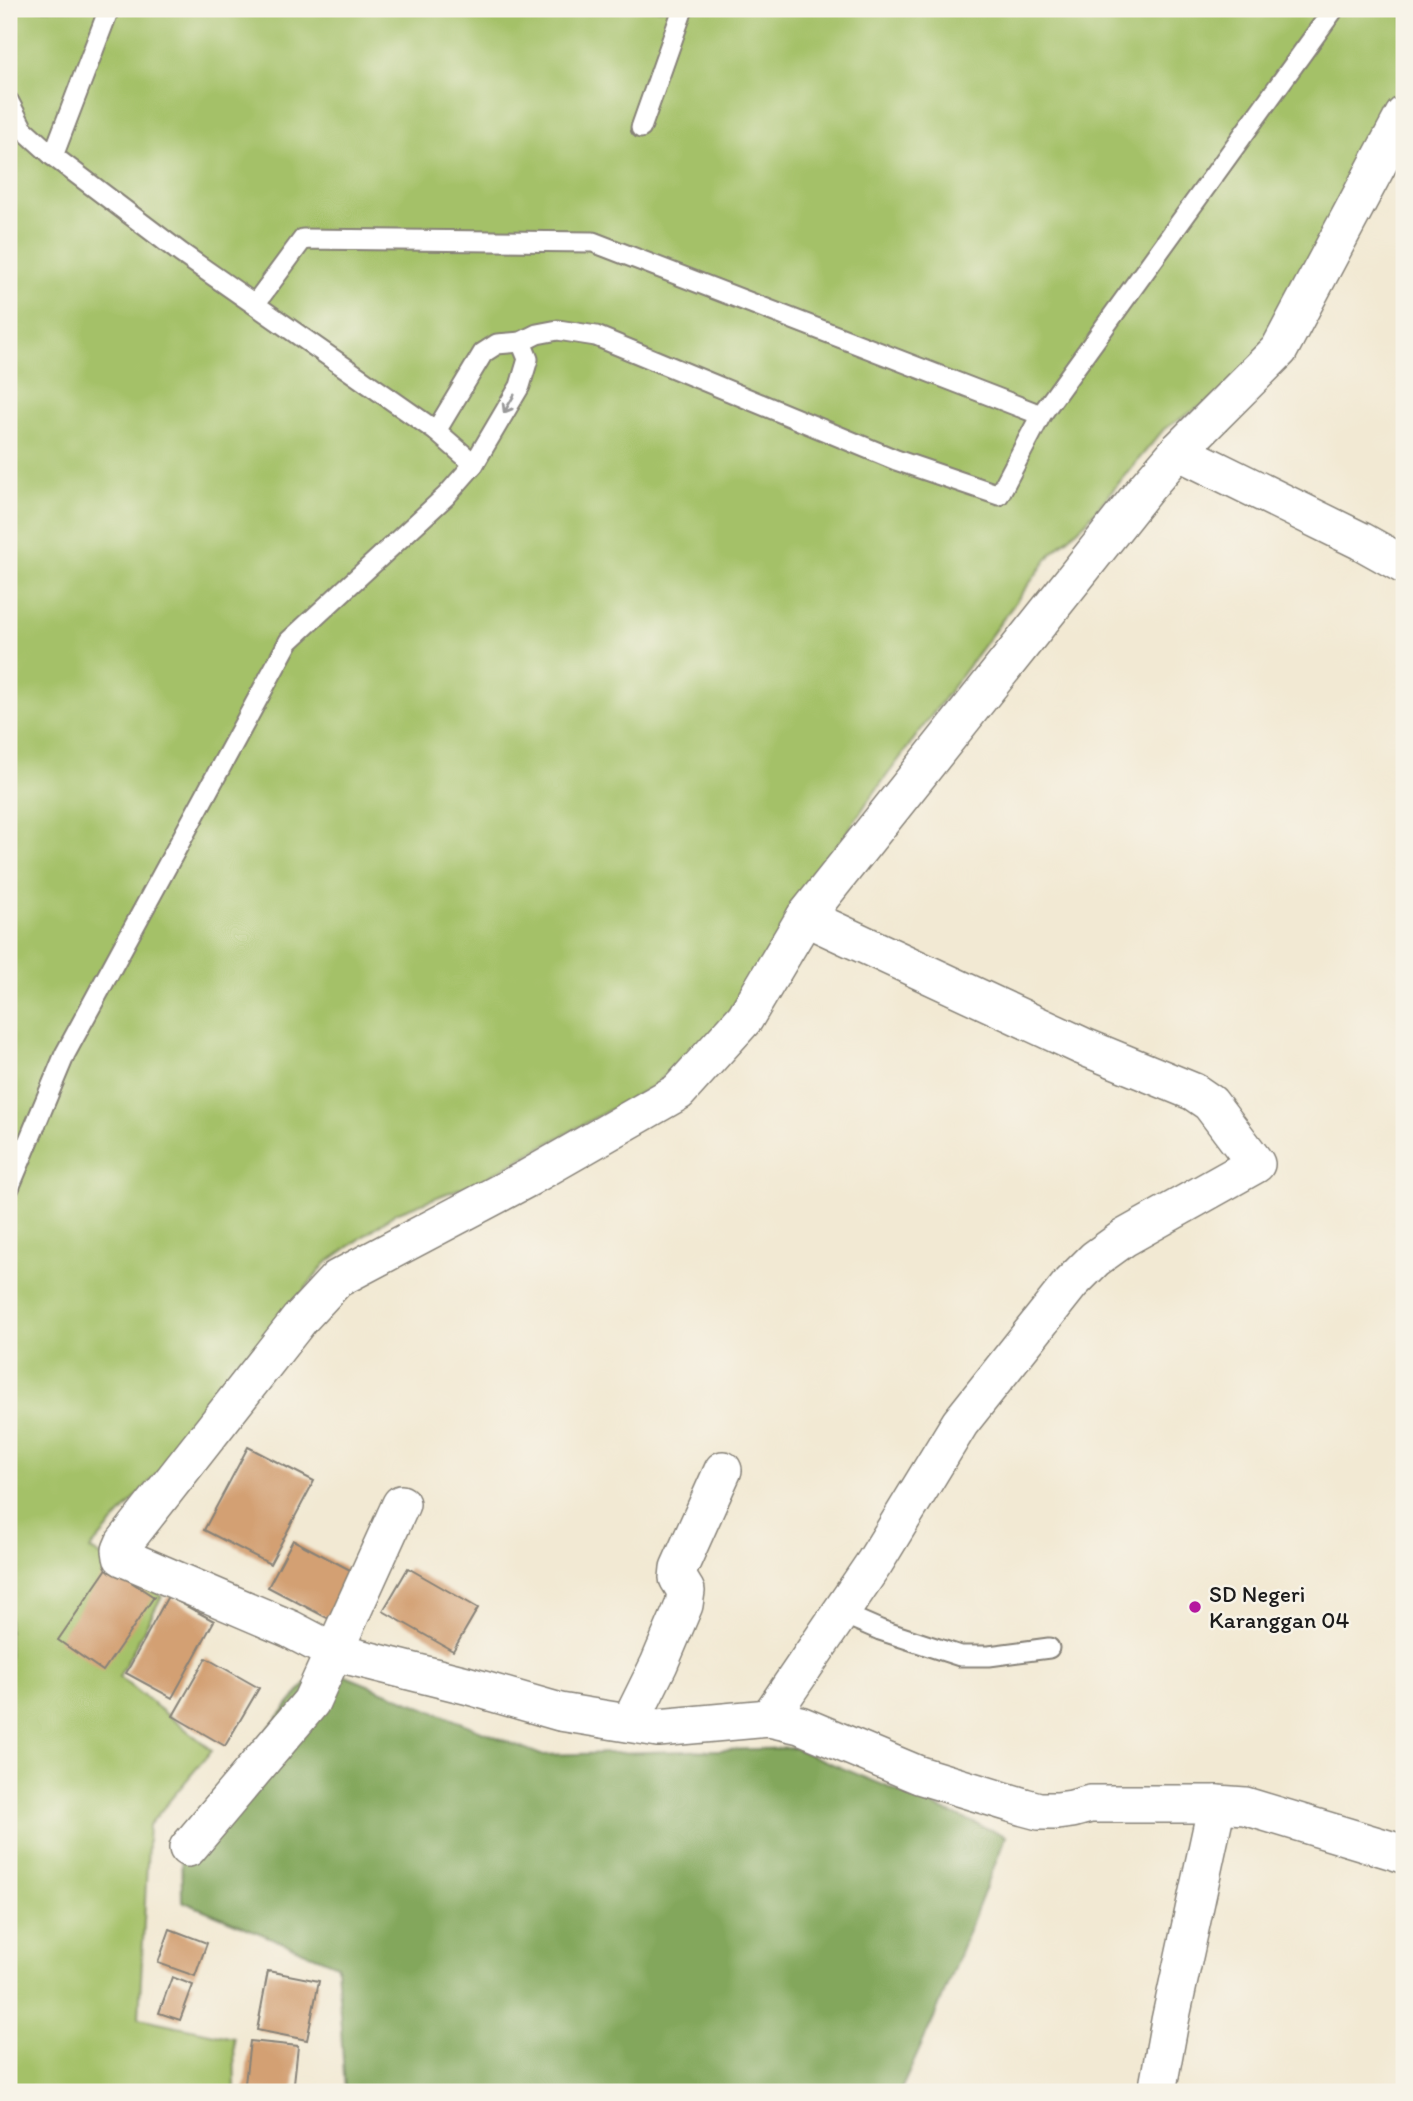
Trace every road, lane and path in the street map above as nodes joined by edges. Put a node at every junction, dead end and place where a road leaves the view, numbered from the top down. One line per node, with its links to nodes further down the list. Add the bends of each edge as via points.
1 (109, 9): 7 (lane)
2 (683, 9): 6 (lane)
3 (1334, 9): 10 (lane)
4 (9, 102): 7 (lane, via 23,129)
5 (1404, 115): 12 (street, via 1279,350)
6 (641, 128)
7 (53, 156): 8 (lane)
8 (256, 304): 10 (lane, via 303,239 593,242); 11 (lane)
9 (521, 342): 10 (lane, via 558,330 596,336 896,460 999,495); 11 (lane, via 497,344 483,353); 13 (lane, one-way to 13, via 528,359 520,386)
10 (1041, 415)
11 (436, 431): 13 (lane)
12 (1178, 451): 14 (street); 15 (street)
13 (474, 464): 16 (lane, via 446,496 289,641 65,1054)
14 (1404, 565)
15 (805, 917): 19 (street, via 1082,1046 1194,1092 1210,1103 1256,1164 1109,1248 1071,1283 960,1423); 21 (street, via 745,1018 678,1092 337,1279 299,1320 124,1543 122,1557)
16 (9, 1188)
17 (723, 1470): 23 (street, via 679,1568 678,1578 686,1591 684,1605)
18 (401, 1503): 21 (street)
19 (841, 1613): 20 (lane, via 960,1656); 22 (street)
20 (1049, 1648)
21 (334, 1652): 23 (street, via 560,1712); 25 (street, via 311,1702)
22 (769, 1718): 23 (street, via 658,1728); 24 (street, via 800,1725 919,1775 1040,1811 1090,1804)
23 (630, 1723)
24 (1217, 1804): 26 (street, via 1245,1807); 27 (street)
25 (188, 1848)
26 (1404, 1854)
27 (1157, 2092)

